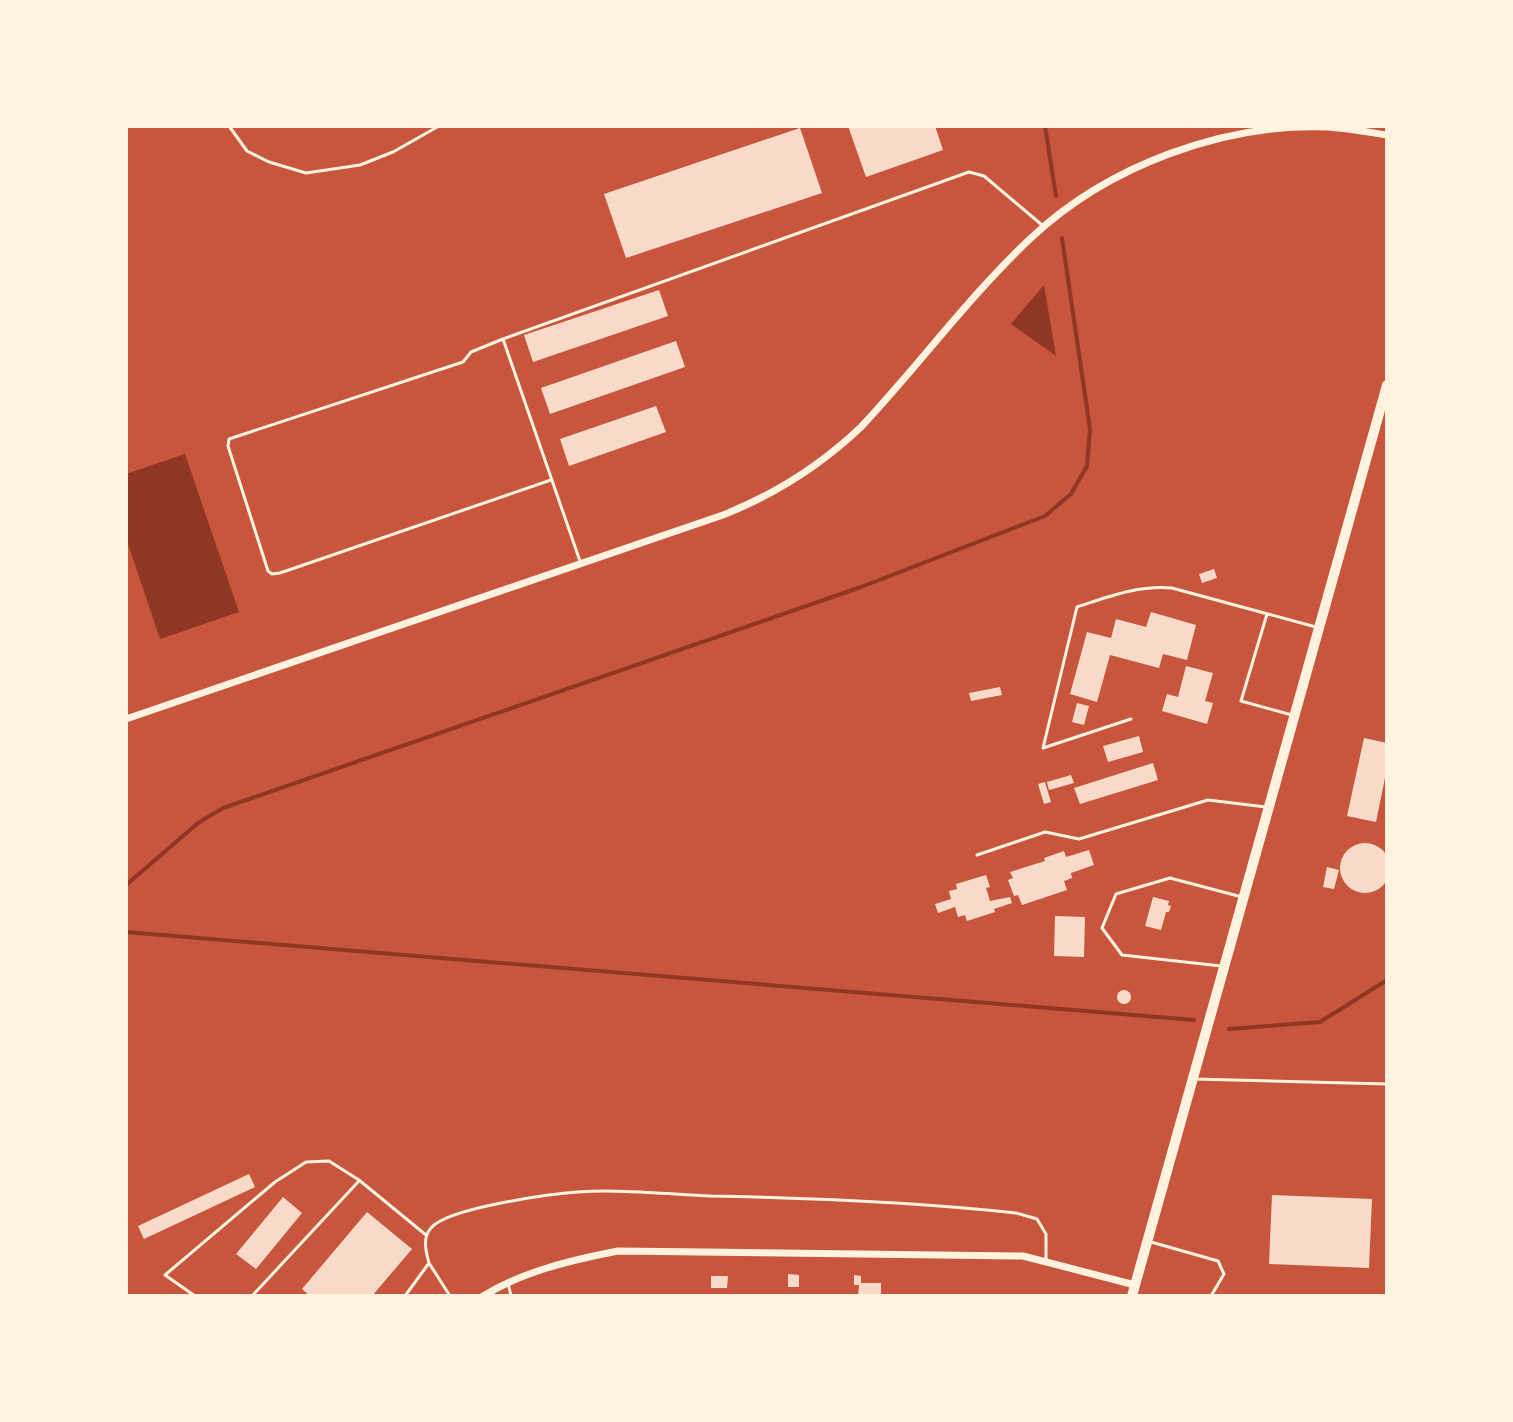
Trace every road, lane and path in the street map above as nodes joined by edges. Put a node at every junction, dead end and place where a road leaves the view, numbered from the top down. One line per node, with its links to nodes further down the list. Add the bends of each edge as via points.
1 (229, 126): 2 (lane, via 247,151 306,173 360,165)
2 (439, 126)
3 (1345, 128): 4 (street); 5 (street, via 1297,128 1192,146 1108,181)
4 (1387, 135)
5 (1044, 227): 6 (lane, via 984,176 969,172); 9 (street, via 861,427 812,469 755,502)
6 (503, 339): 8 (lane); 8 (lane, via 471,352 463,362 229,439 268,571 280,573)
7 (1387, 385): 11 (main road)
8 (551, 480): 9 (lane)
9 (581, 564): 13 (street)
10 (1267, 614): 11 (lane); 12 (lane, via 1241,701); 14 (lane, via 1157,587 1077,607 1043,748)
11 (1320, 628): 12 (main road)
12 (1295, 716): 15 (main road)
13 (126, 719)
14 (1131, 719)
15 (1270, 807): 16 (lane, via 1208,800 1079,839 1045,832); 17 (main road)
16 (977, 855)
17 (1245, 898): 18 (main road); 18 (lane, via 1170,878 1116,894 1102,928 1122,955)
18 (1225, 967): 19 (main road)
19 (1194, 1079): 20 (lane); 23 (main road)
20 (1387, 1084)
21 (359, 1180): 22 (lane); 28 (lane, via 329,1161 306,1162 275,1182 165,1275); 29 (lane)
22 (426, 1235): 24 (lane, via 433,1225 473,1209 579,1192 775,1197 1016,1213 1037,1219 1046,1234); 25 (lane)
23 (1148, 1241): 27 (main road); 34 (lane, via 1218,1261 1224,1274)
24 (1046, 1262): 26 (street, via 1023,1256 618,1251 570,1260); 27 (street)
25 (429, 1263): 30 (lane); 31 (lane)
26 (508, 1283): 32 (street); 33 (lane)
27 (1134, 1290)
28 (195, 1296)
29 (252, 1296)
30 (405, 1296)
31 (450, 1296)
32 (483, 1296)
33 (511, 1296)
34 (1211, 1296)

